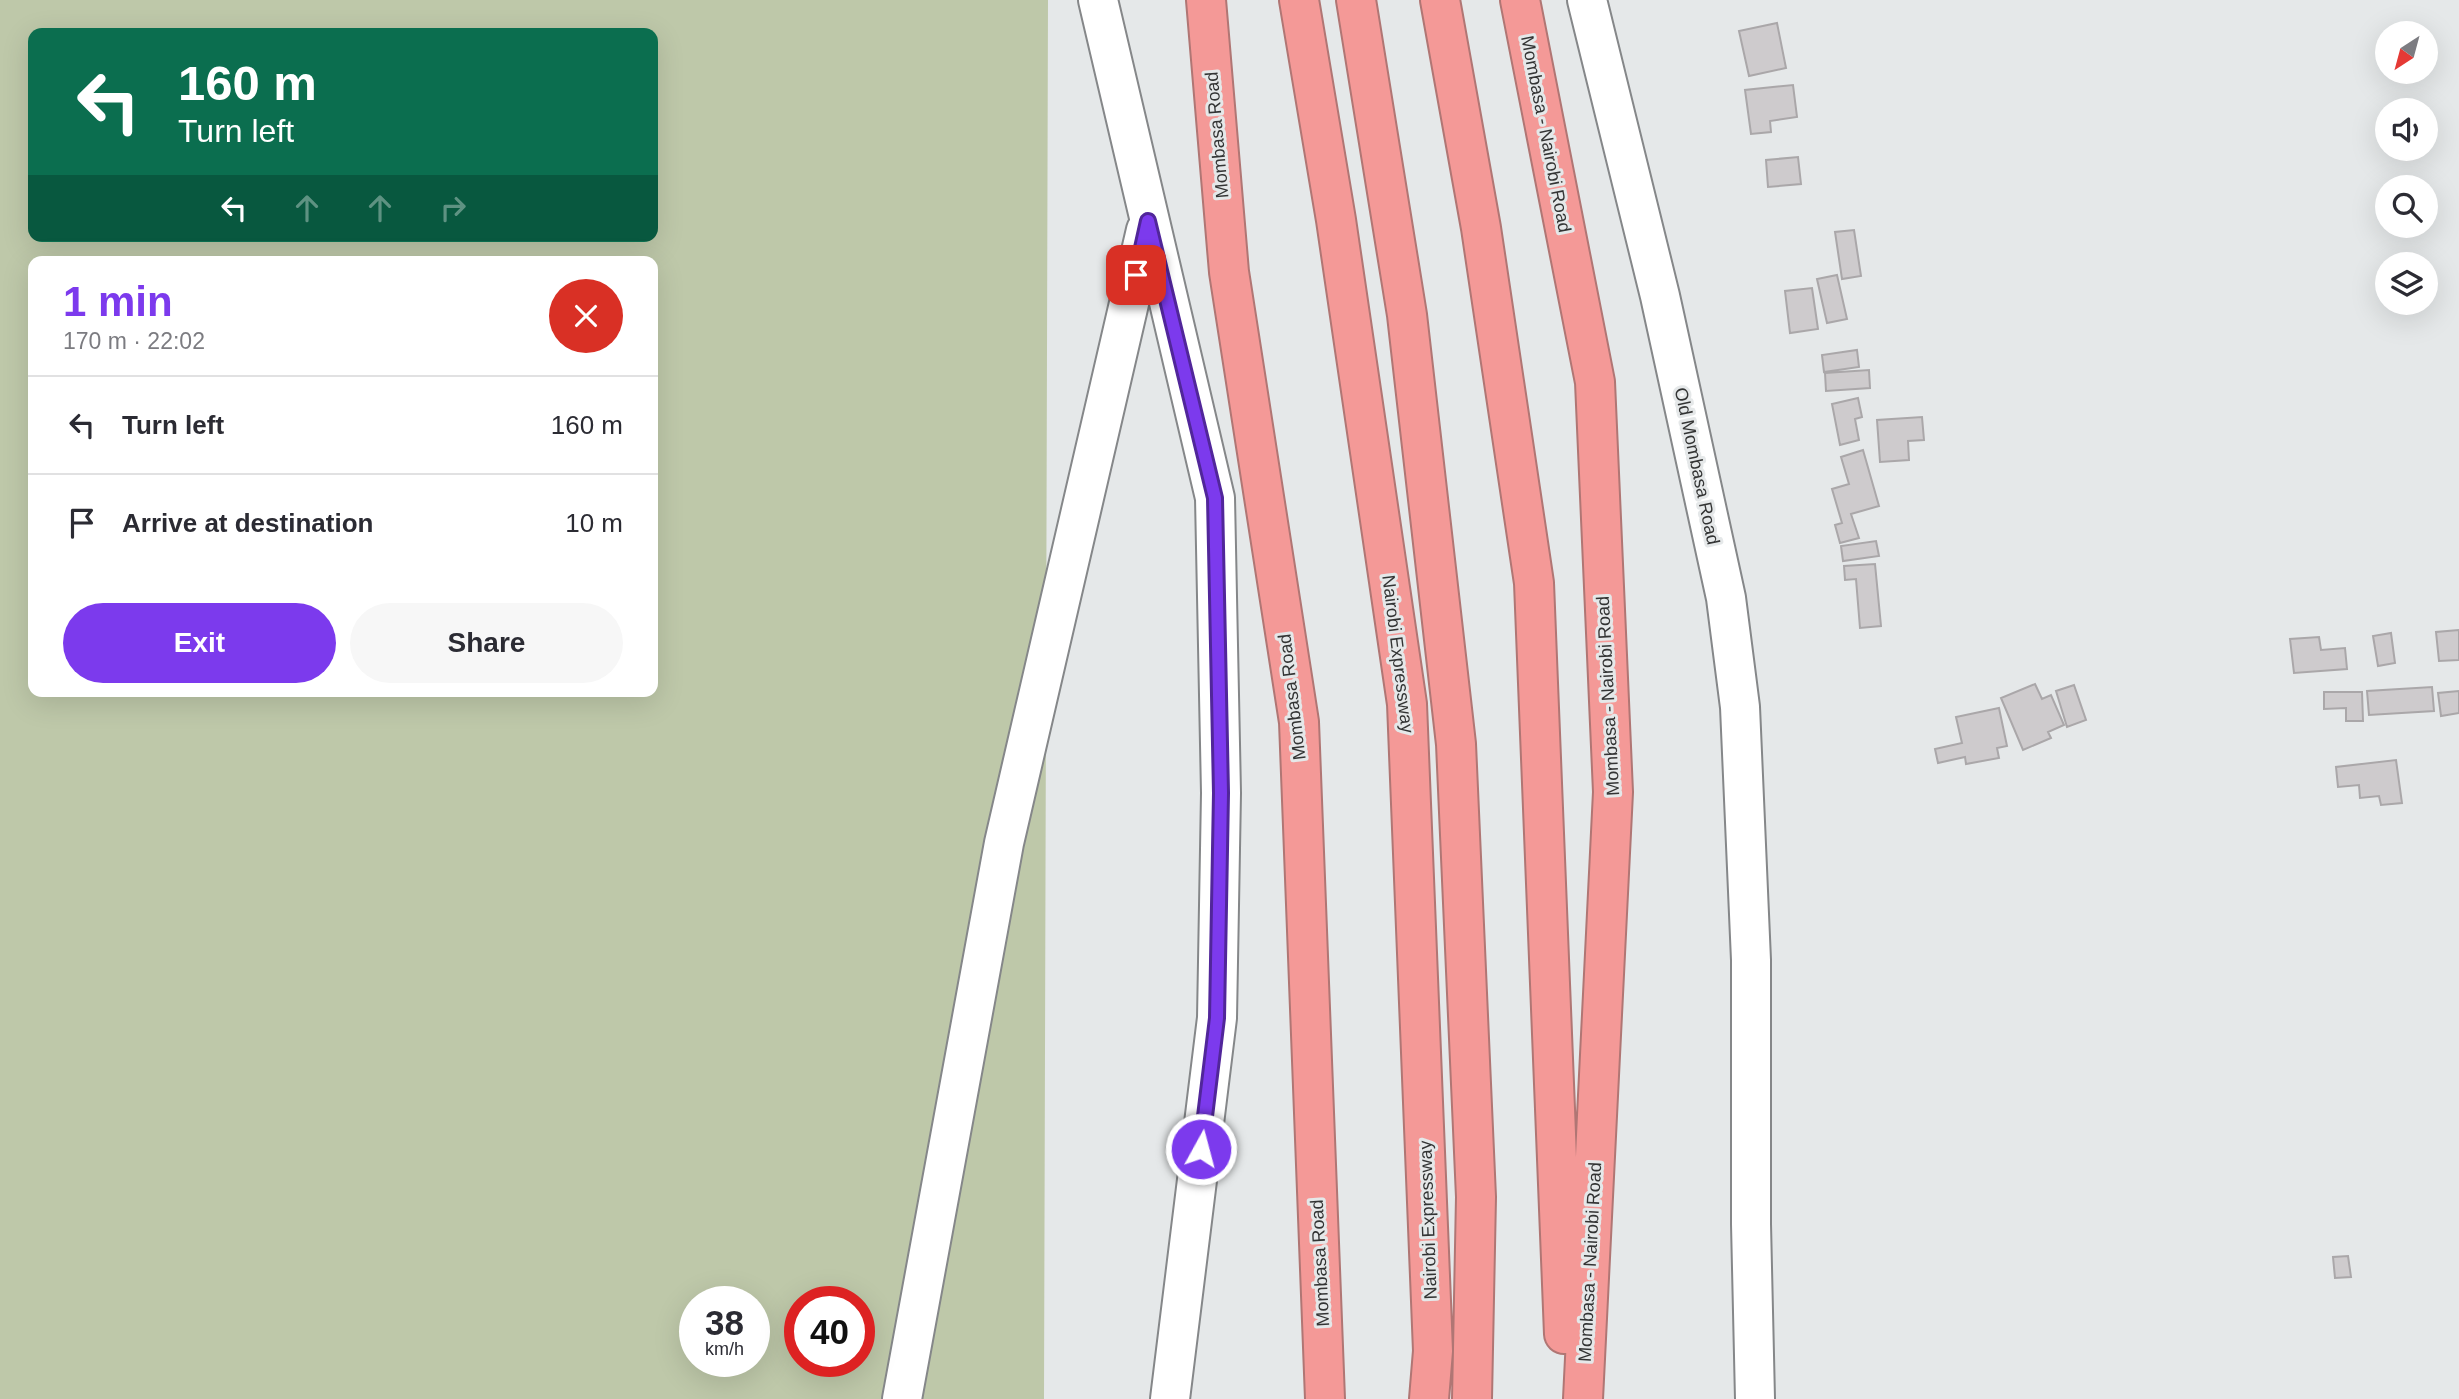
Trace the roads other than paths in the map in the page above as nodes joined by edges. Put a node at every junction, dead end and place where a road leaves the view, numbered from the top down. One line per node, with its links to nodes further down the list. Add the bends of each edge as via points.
1 (1098, 0): 8 (street)
2 (1206, 0): 12 (highway, Mombasa Road, via 1228,272 1298,722)
3 (1299, 0): 13 (highway, Nairobi Expressway, via 1407,704 1433,1351)
4 (1356, 0): 14 (highway, via 1407,315 1456,744 1476,1198)
5 (1440, 0): 15 (highway, via 1482,228 1534,583)
6 (1520, 0): 16 (highway, Mombasa - Nairobi Road, via 1595,382 1614,792)
7 (1587, 0): 9 (street, Old Mombasa Road, via 1660,296 1726,598 1740,707 1750,941 1751,1224)
8 (1148, 221): 10 (street, via 1004,843); 11 (street, via 1215,498 1221,780 1217,1018)
9 (1762, 1397)
10 (902, 1399)
11 (1170, 1399)
12 (1325, 1399)
13 (1430, 1399)
14 (1472, 1399)
15 (1567, 1399)
16 (1583, 1399)

